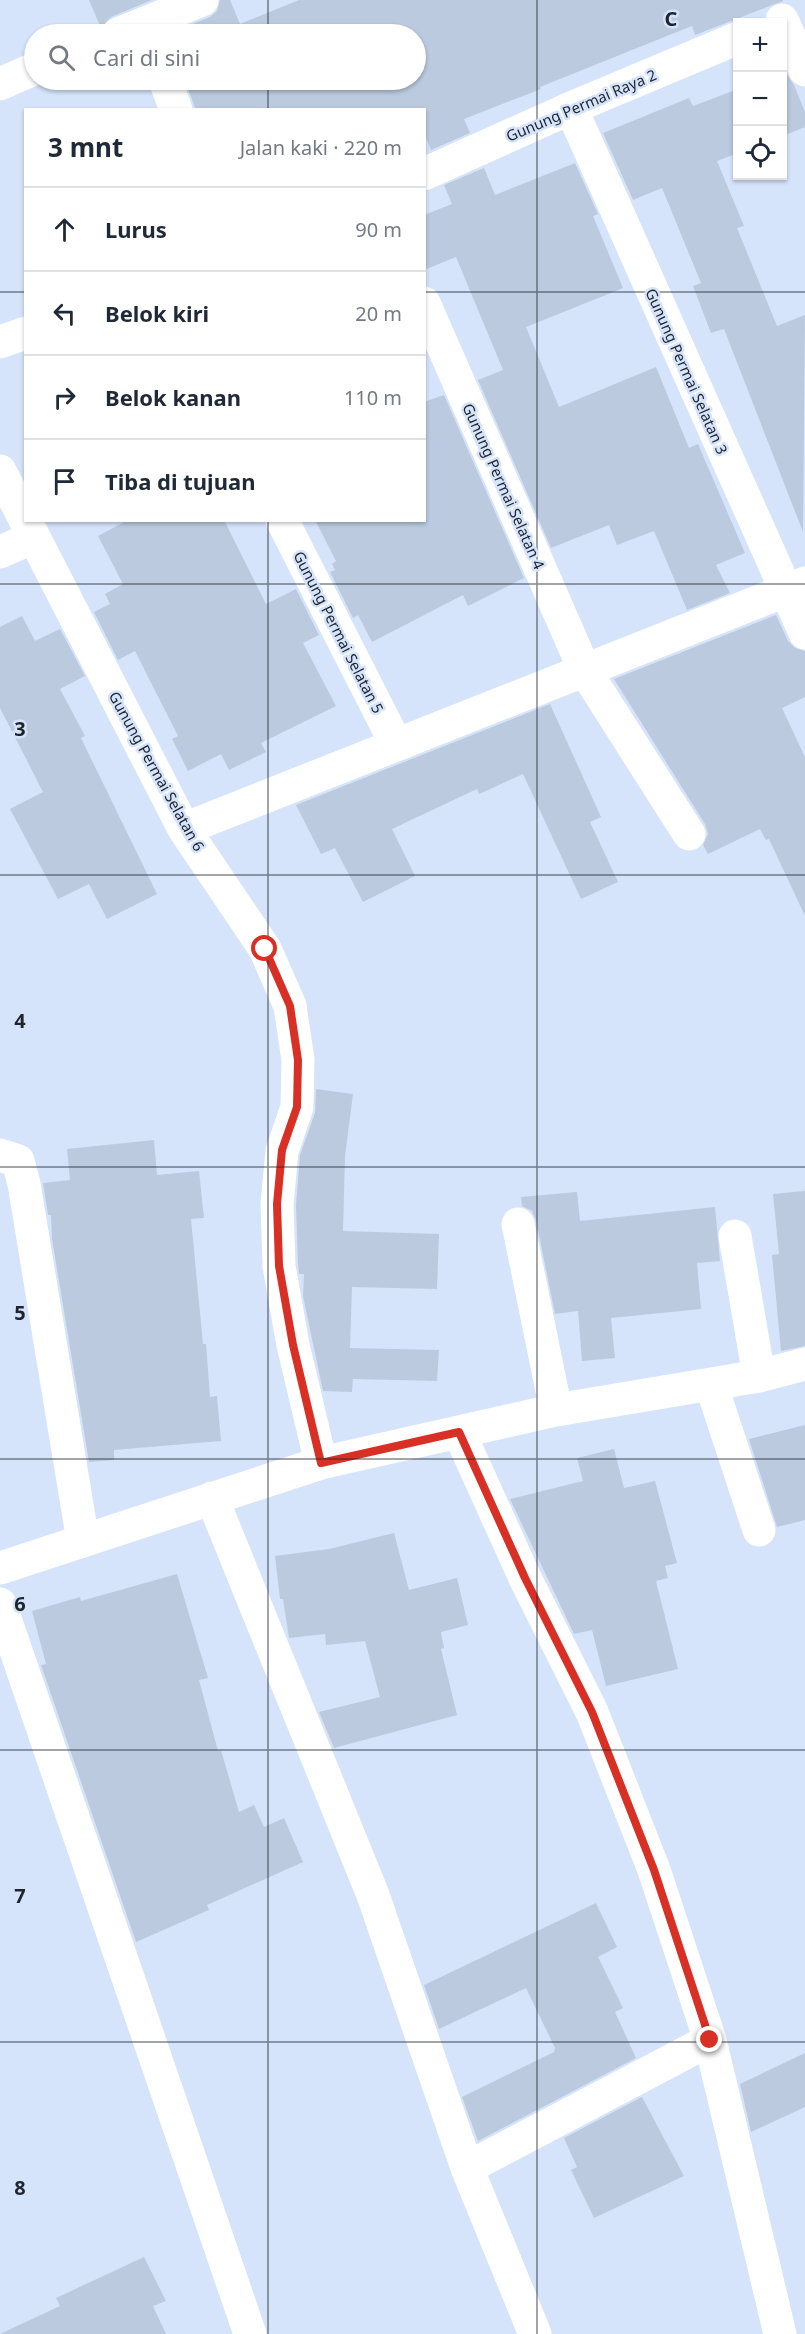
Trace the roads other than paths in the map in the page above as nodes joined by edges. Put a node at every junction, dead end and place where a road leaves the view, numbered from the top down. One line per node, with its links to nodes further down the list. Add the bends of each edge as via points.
1 (202, 0): 3 (street)
2 (788, 17): 5 (street)
3 (151, 24)
4 (733, 40): 10 (street, Gunung Permai Raya 2)
5 (805, 70)
6 (24, 73): 7 (street)
7 (0, 84)
8 (169, 90): 9 (street)
9 (175, 108)
10 (571, 108): 11 (street, Gunung Permai Raya 2); 21 (street, Gunung Permai Selatan 3)
11 (426, 173)
12 (426, 308): 23 (street, Gunung Permai Selatan 4)
13 (24, 334): 14 (street)
14 (0, 342)
15 (0, 471): 16 (street, Gunung Permai Selatan 6)
16 (24, 521)
17 (24, 522): 19 (street, Gunung Permai Selatan 6)
18 (283, 522): 24 (street, Gunung Permai Selatan 5)
19 (32, 538): 20 (street); 25 (street, Gunung Permai Selatan 6)
20 (0, 552)
21 (795, 587): 22 (street, Gunung Permai Selatan 3); 23 (street)
22 (805, 633)
23 (584, 669): 24 (street); 26 (street, Gunung Permai Selatan 4)
24 (396, 744): 25 (street)
25 (184, 829): 35 (street, Gunung Permai Selatan 6, via 265,949 290,1006 298,1060 297,1107 282,1150 277,1204 279,1266)
26 (689, 834)
27 (0, 1155): 38 (street, via 18,1161 24,1184)
28 (518, 1224): 33 (street)
29 (735, 1236): 31 (street)
30 (805, 1364): 31 (street)
31 (759, 1376): 32 (street)
32 (711, 1384): 33 (street); 37 (street)
33 (556, 1410): 34 (street)
34 (459, 1432): 35 (street); 41 (street, via 525,1578 592,1712 654,1870)
35 (321, 1463): 36 (street)
36 (212, 1498): 38 (street); 42 (street, via 373,1895)
37 (759, 1530)
38 (83, 1541): 39 (street)
39 (0, 1568)
40 (0, 1604): 43 (street)
41 (710, 2040): 42 (street); 45 (street)
42 (467, 2168): 44 (street)
43 (250, 2334)
44 (535, 2334)
45 (780, 2334)

